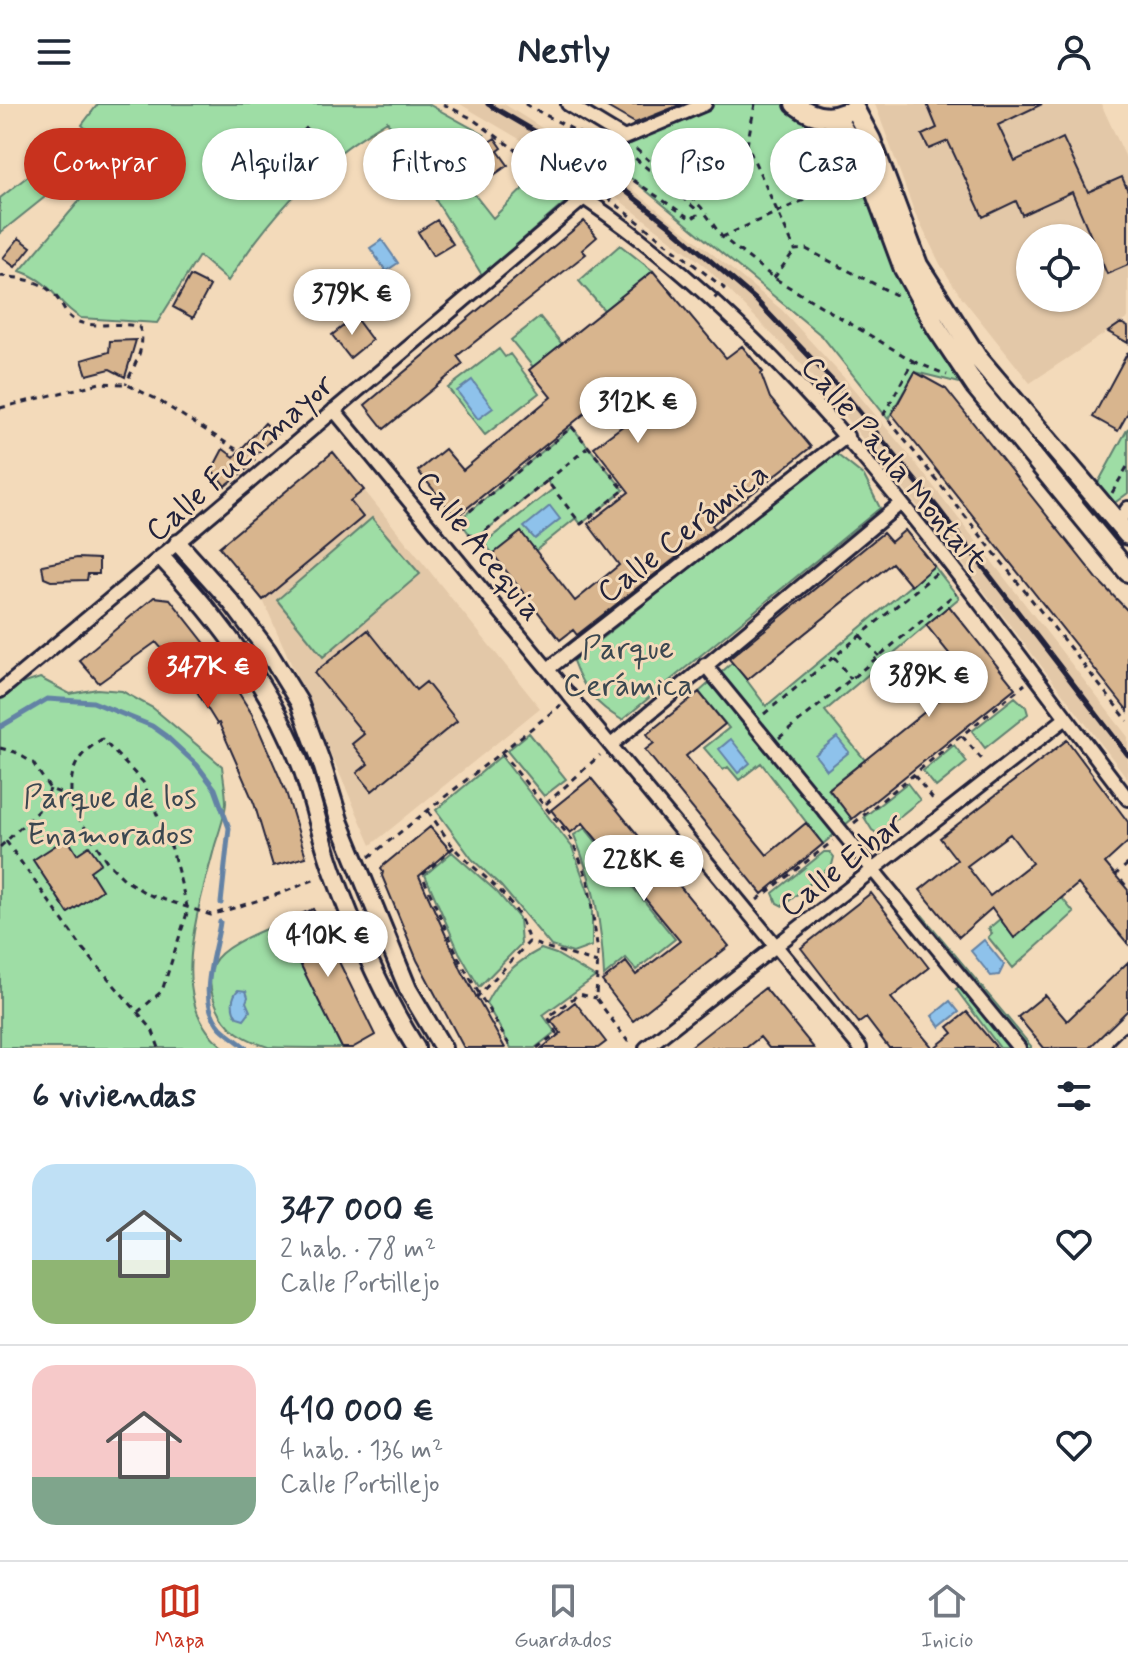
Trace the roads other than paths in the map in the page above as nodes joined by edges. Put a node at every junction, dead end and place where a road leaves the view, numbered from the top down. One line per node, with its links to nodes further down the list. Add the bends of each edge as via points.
1 (568, 104): 2 (street, via 621,141)
2 (705, 104)
3 (795, 104): 5 (main road, via 808,114)
4 (856, 106): 5 (main road); 12 (main road, via 918,265 977,357 1104,506)
5 (839, 122): 6 (lane); 15 (main road, via 868,172 904,269 936,327 976,387)
6 (828, 128)
7 (580, 200): 9 (street, Calle Fuenmayor)
8 (592, 200): 10 (street, Calle Paula Montalt, via 714,299)
9 (334, 410): 13 (street, Calle Fuenmayor); 17 (street, Calle Acequia)
10 (847, 436): 11 (street, Calle Paula Montalt); 17 (street, Calle Cerámica)
11 (901, 503): 16 (street); 19 (street, Calle Paula Montalt)
12 (1125, 522)
13 (178, 543): 14 (street, Calle Fuenmayor); 26 (main road, via 231,602 299,702 340,823 408,989)
14 (162, 558): 18 (street, Calle Fuenmayor); 25 (main road, via 215,619 277,714 302,771 333,872 395,1015)
15 (1128, 572)
16 (705, 665): 20 (street); 22 (street)
17 (548, 669): 20 (street, Calle Acequia)
18 (0, 691)
19 (1066, 718): 21 (street, Calle Paula Montalt); 22 (street, Calle Eibar)
20 (611, 745): 23 (street, Calle Acequia)
21 (1128, 799)
22 (874, 871): 23 (street, Calle Eibar); 29 (street)
23 (778, 947): 27 (street, Calle Eibar); 28 (street, Calle Acequia)
24 (1128, 1039): 30 (street)
25 (416, 1048)
26 (443, 1048)
27 (646, 1048)
28 (860, 1048)
29 (1019, 1048)
30 (1119, 1048)

